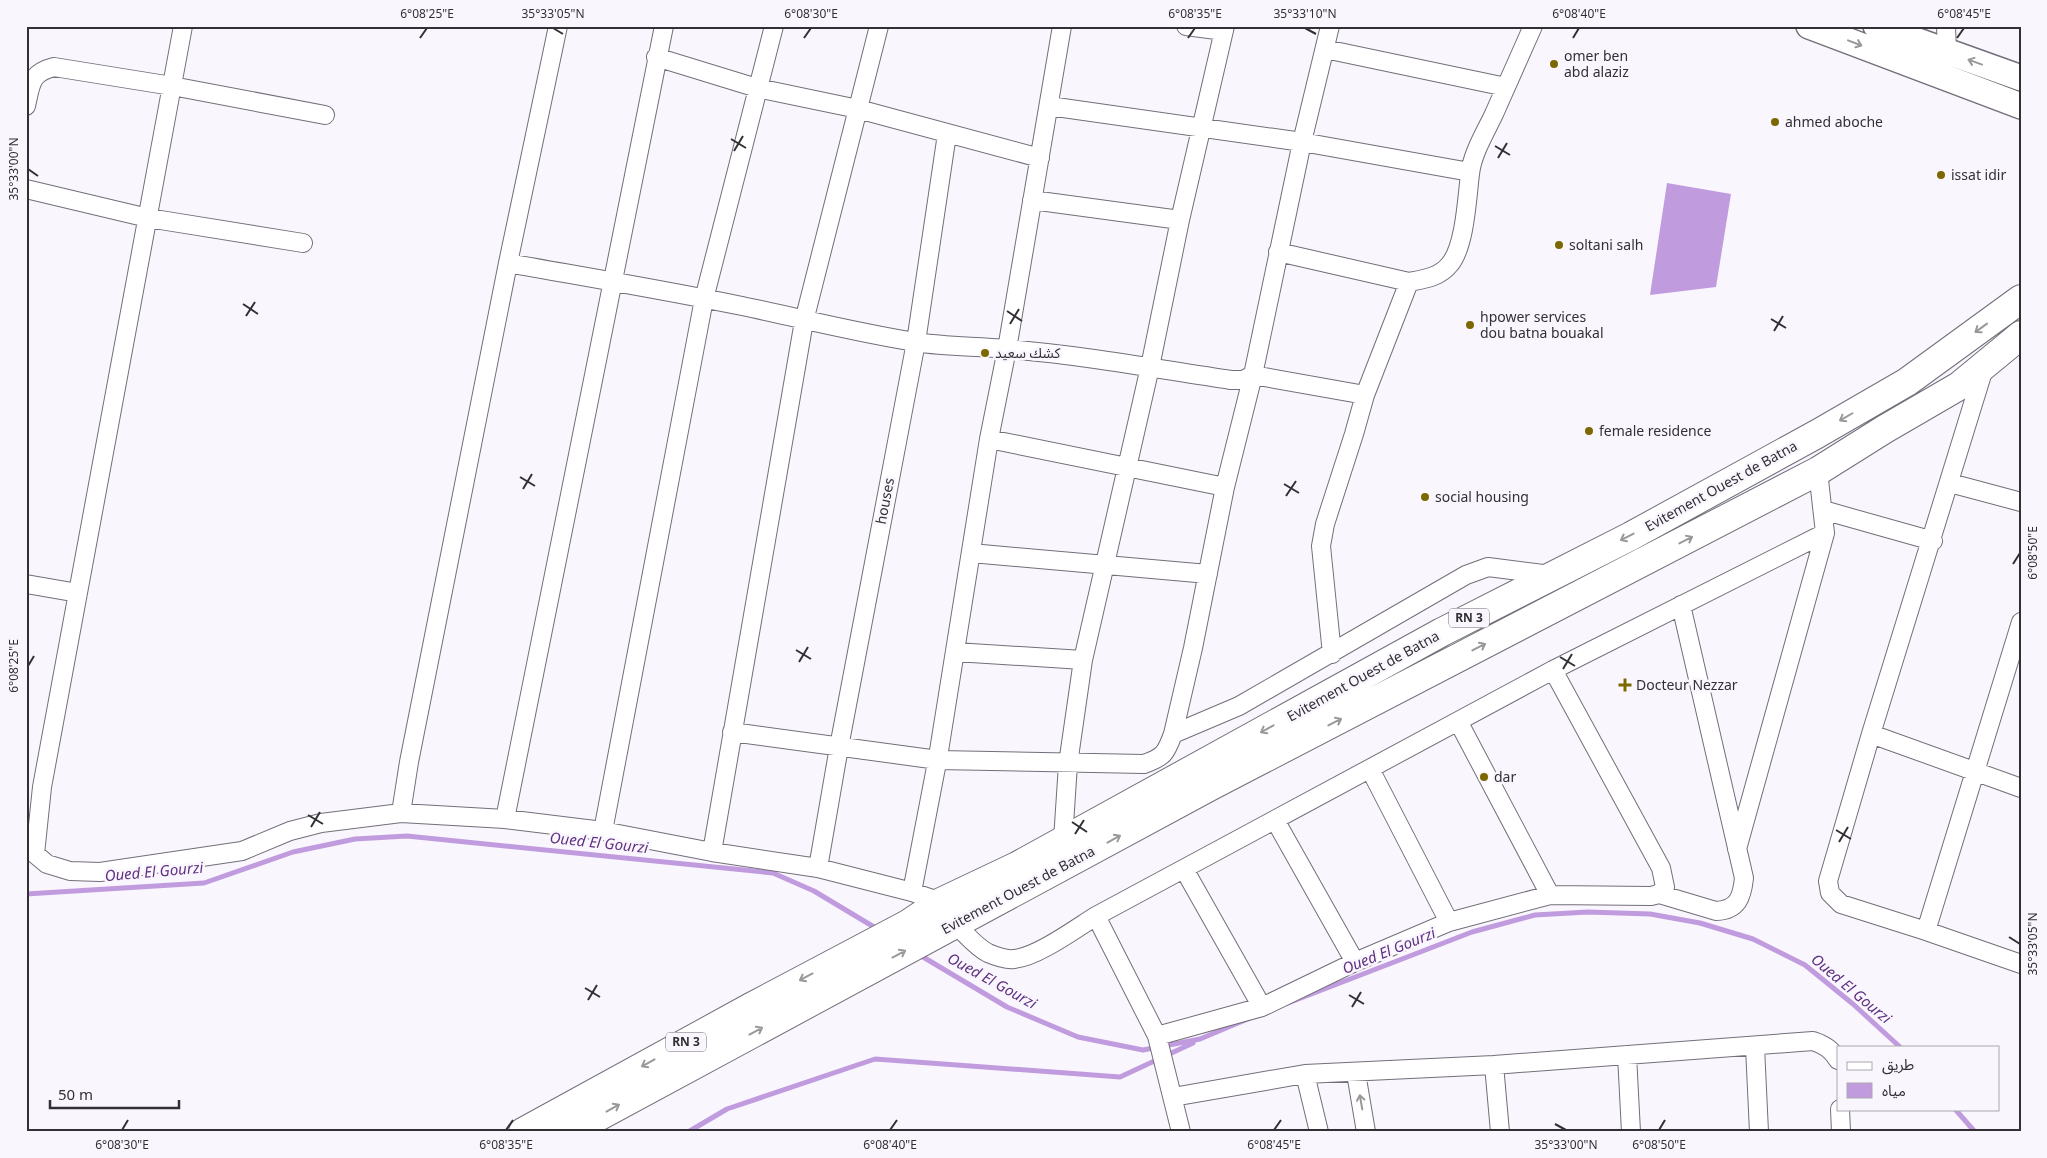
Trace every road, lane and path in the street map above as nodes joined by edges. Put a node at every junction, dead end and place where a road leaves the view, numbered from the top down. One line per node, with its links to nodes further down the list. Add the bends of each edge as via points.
1 (183, 26): 18 (street)
2 (558, 26): 37 (street)
3 (664, 26): 16 (street)
4 (774, 26): 20 (street)
5 (878, 26): 24 (street)
6 (1062, 26): 22 (street)
7 (1186, 26): 13 (street)
8 (1330, 26): 14 (street)
9 (1533, 26): 19 (street)
10 (1810, 26): 23 (main road, one-way to 23)
11 (1876, 26): 15 (main road)
12 (1946, 26): 15 (street)
13 (1225, 29): 26 (street)
14 (1325, 49): 19 (street); 28 (street)
15 (1946, 52): 17 (main road, one-way to 15)
16 (656, 57): 20 (street); 38 (street)
17 (2021, 78)
18 (172, 86): 21 (street, via 54,67 41,70 32,79); 25 (street); 33 (street)
19 (1506, 87): 30 (street)
20 (758, 88): 24 (street); 40 (street)
21 (26, 106)
22 (1050, 106): 26 (street); 29 (street)
23 (2021, 106)
24 (858, 110): 27 (street); 42 (street)
25 (325, 115)
26 (1202, 128): 28 (street); 34 (street)
27 (947, 134): 29 (street); 44 (street, houses)
28 (1302, 142): 30 (street); 36 (street)
29 (1040, 158): 32 (street)
30 (1470, 172): 39 (street, via 1458,250 1451,263 1441,273)
31 (26, 189): 33 (street)
32 (1032, 200): 34 (street); 45 (street)
33 (148, 218): 35 (street); 64 (street)
34 (1180, 220): 47 (street)
35 (303, 243)
36 (1278, 252): 39 (street); 48 (street)
37 (508, 263): 38 (street); 83 (street)
38 (613, 281): 40 (street); 84 (street)
39 (1409, 282): 49 (street)
40 (704, 299): 42 (street); 86 (street)
41 (2021, 299): 62 (highway, Evitement Ouest de Batna / RN 3, one-way to 62, via 1907,382 1631,536)
42 (804, 321): 44 (street); 72 (street)
43 (2021, 335): 46 (highway, Evitement Ouest de Batna / RN 3)
44 (916, 342): 45 (street); 75 (street, houses)
45 (1007, 349): 47 (street); 50 (street)
46 (1986, 362): 52 (highway, Evitement Ouest de Batna / RN 3, via 1959,386); 53 (street)
47 (1150, 367): 48 (street, via 1231,380 1244,380); 51 (street)
48 (1253, 375): 49 (street); 54 (street)
49 (1365, 395): 68 (street, via 1321,546)
50 (989, 439): 51 (street); 59 (street)
51 (1126, 466): 54 (street); 60 (street)
52 (1818, 471): 56 (street); 98 (highway, Evitement Ouest de Batna / RN 3, one-way to 52, via 1211,786)
53 (1950, 483): 55 (street); 58 (street)
54 (1225, 487): 61 (street)
55 (2021, 502)
56 (1823, 510): 57 (street); 58 (street)
57 (1825, 533): 65 (street); 88 (street)
58 (1932, 541): 74 (street)
59 (971, 553): 60 (street); 67 (street)
60 (1104, 566): 61 (street); 69 (street)
61 (1208, 574): 73 (street)
62 (1552, 576): 68 (street, via 1488,568 1476,570); 81 (highway, Evitement Ouest de Batna / RN 3, one-way to 81, via 1442,632)
63 (26, 584): 64 (street)
64 (78, 593): 83 (street, via 36,835 35,854 47,864 70,872 100,872 192,860 242,851 290,831 321,823)
65 (1682, 605): 70 (street); 88 (street)
66 (2021, 622): 80 (street)
67 (955, 652): 69 (street); 77 (street)
68 (1332, 654): 73 (street, via 1239,706)
69 (1083, 660): 78 (street)
70 (1553, 670): 71 (street); 93 (street, via 1662,868 1665,887)
71 (1458, 721): 79 (street); 94 (street)
72 (732, 732): 75 (street); 89 (street)
73 (1173, 734): 76 (street, via 1166,752)
74 (1872, 734): 80 (street); 99 (street, via 1828,886 1841,904)
75 (839, 747): 77 (street); 90 (street, houses)
76 (1159, 759): 78 (street, via 1144,764); 81 (street)
77 (938, 760): 78 (street); 92 (street)
78 (1068, 764): 87 (street)
79 (1370, 769): 85 (street); 97 (street)
80 (1975, 772): 82 (street); 99 (street)
81 (1181, 776): 87 (highway, Evitement Ouest de Batna / RN 3)
82 (2021, 788)
83 (401, 813): 84 (street)
84 (504, 818): 86 (street)
85 (1275, 820): 91 (street); 100 (street)
86 (603, 831): 89 (street)
87 (1063, 840): 95 (highway, Evitement Ouest de Batna / RN 3)
88 (1737, 849): 93 (street, via 1744,878 1740,900 1731,908 1716,911)
89 (712, 852): 90 (street)
90 (818, 868): 92 (street)
91 (1184, 869): 96 (street); 103 (street)
92 (912, 892): 95 (street)
93 (1659, 894): 94 (street)
94 (1550, 895): 97 (street)
95 (941, 902): 101 (highway, Evitement Ouest de Batna / RN 3)
96 (1096, 916): 98 (street, via 1036,952 1014,959 988,953); 104 (street)
97 (1449, 922): 100 (street)
98 (944, 930): 101 (highway, RN 3, one-way to 98)
99 (1926, 931): 102 (street)
100 (1355, 962): 103 (street)
101 (857, 963): 113 (highway, RN 3, one-way to 113); 114 (highway, RN 3, one-way to 101)
102 (2021, 964)
103 (1262, 1006): 104 (street)
104 (1159, 1041): 111 (street)
105 (1754, 1047): 106 (street); 107 (street, via 1813,1041 1832,1051); 120 (street)
106 (1627, 1055): 108 (street); 119 (street)
107 (1837, 1058)
108 (1494, 1065): 109 (street); 118 (street)
109 (1356, 1073): 110 (street); 117 (street, one-way to 109)
110 (1305, 1074): 111 (street); 116 (street)
111 (1173, 1097): 115 (street)
112 (1840, 1110): 121 (street)
113 (523, 1132)
114 (570, 1132)
115 (1182, 1132)
116 (1319, 1132)
117 (1366, 1132)
118 (1500, 1132)
119 (1631, 1132)
120 (1759, 1132)
121 (1841, 1132)

